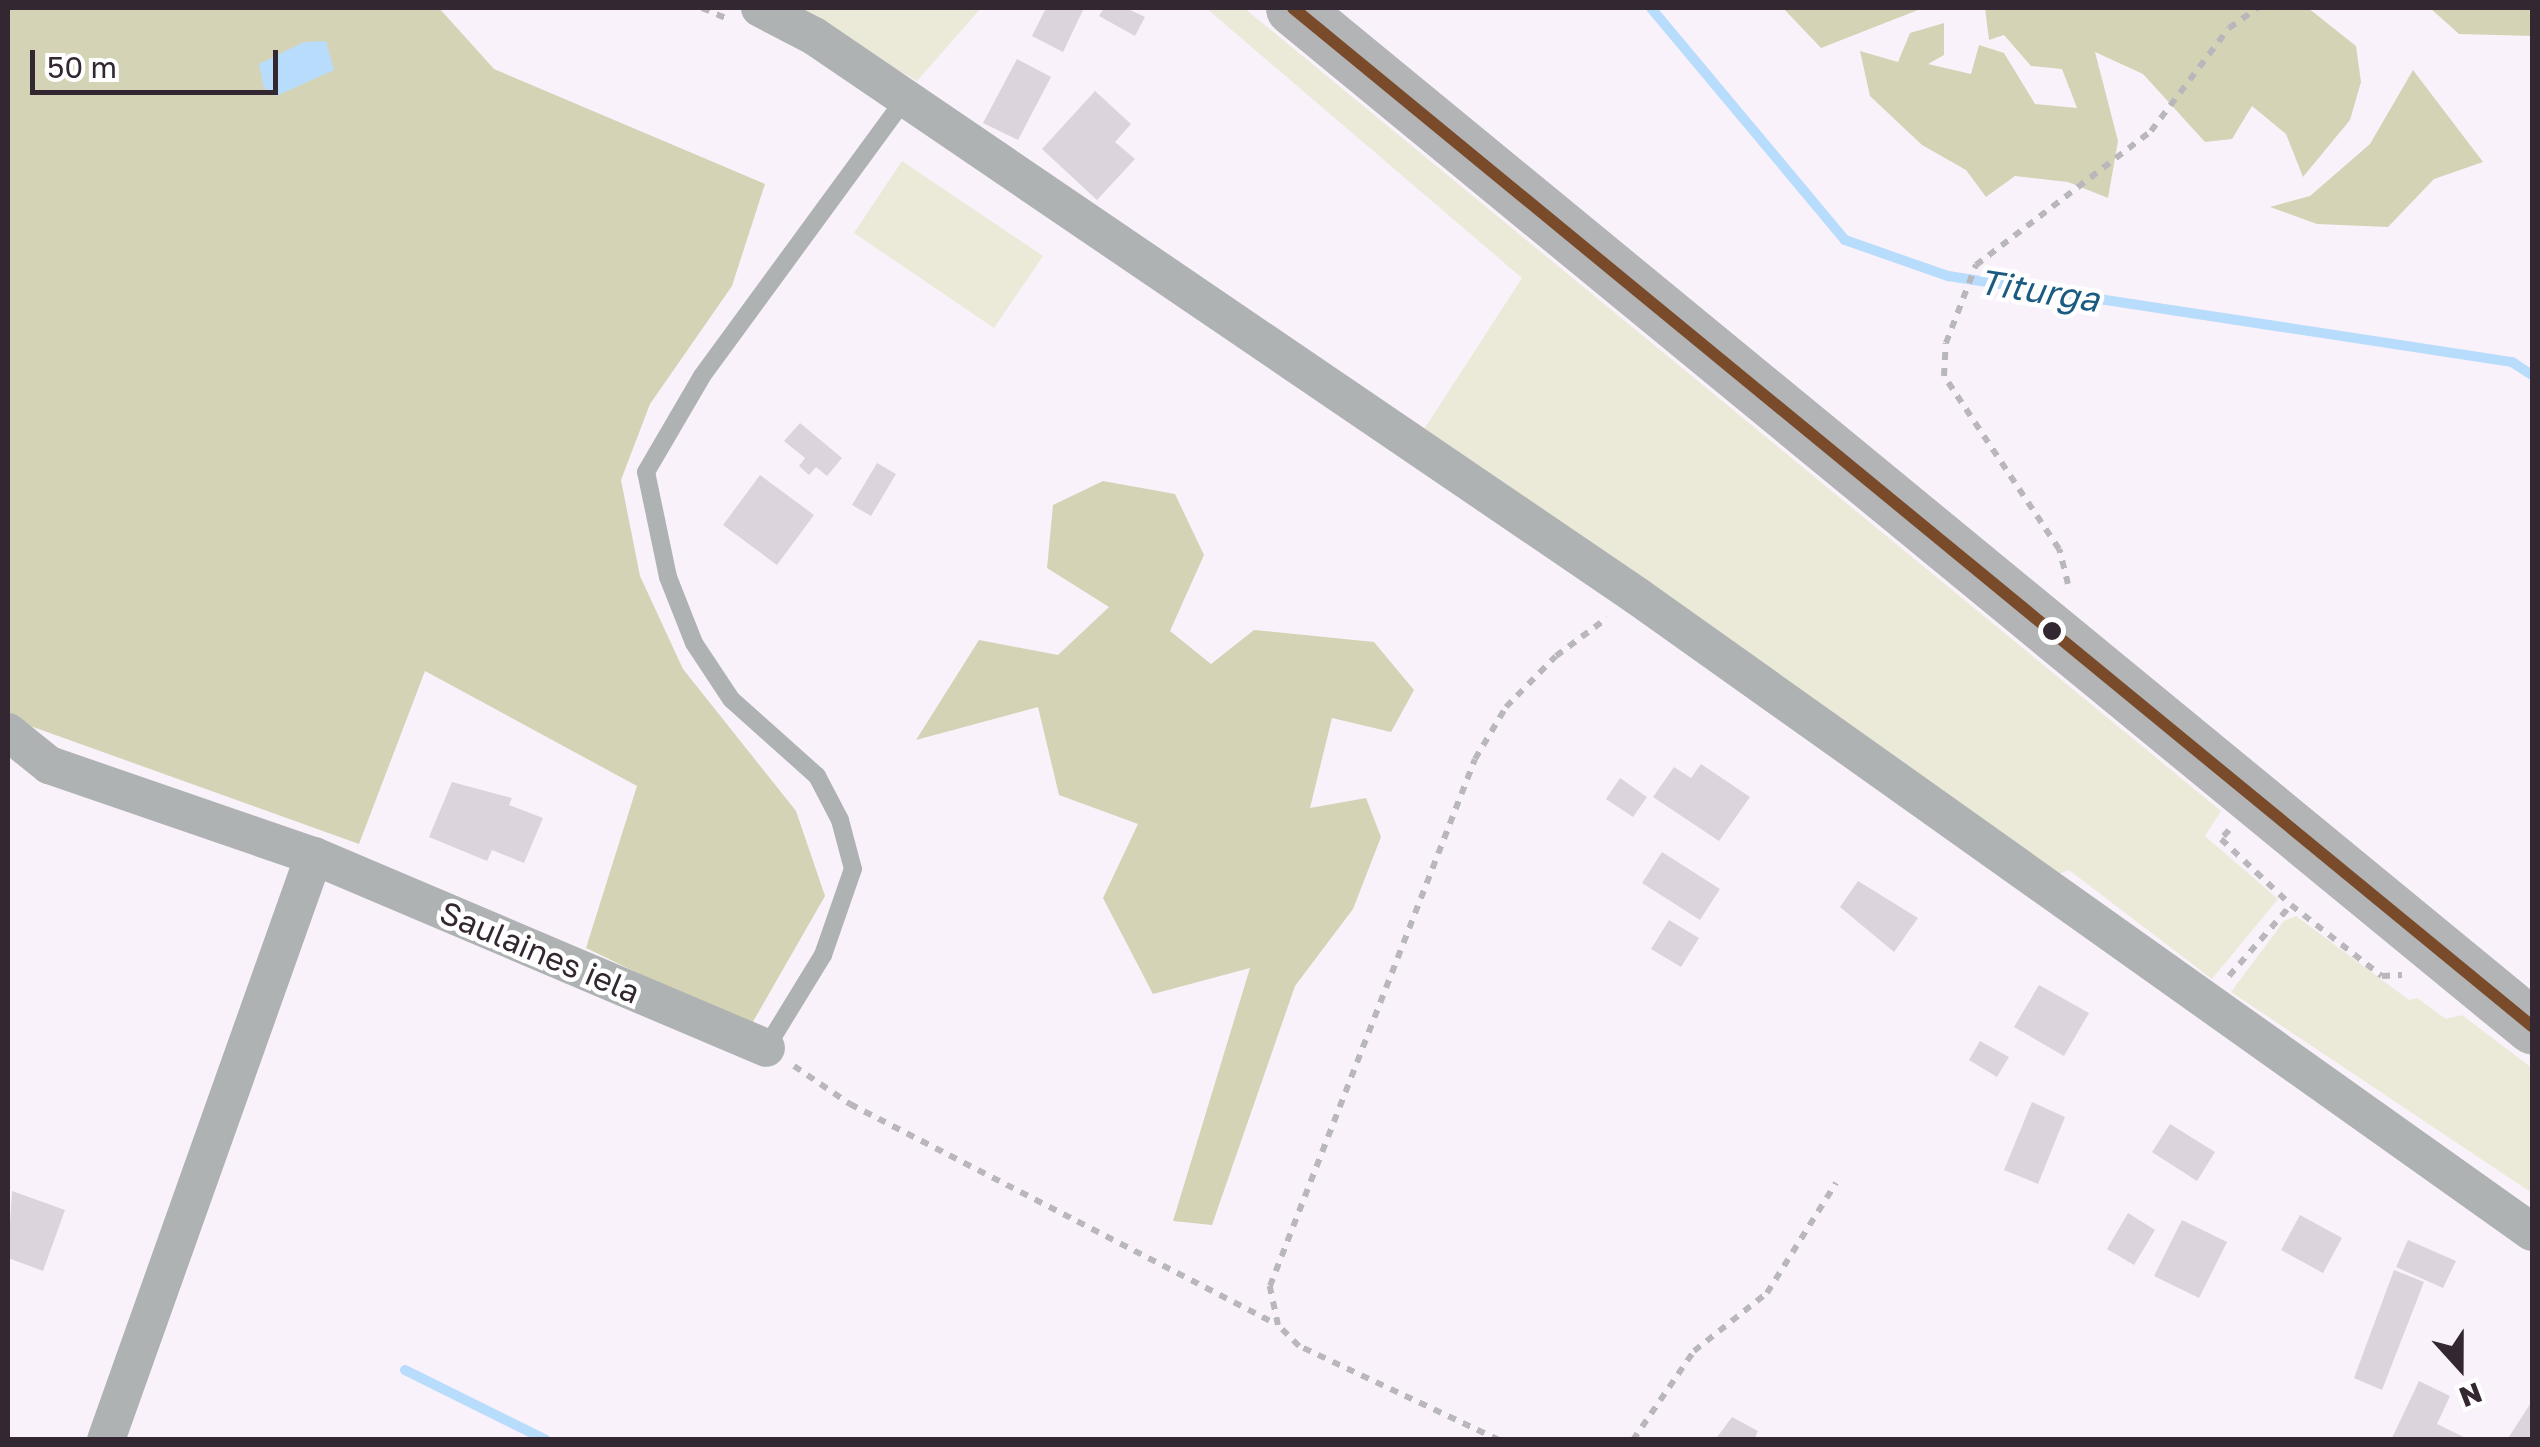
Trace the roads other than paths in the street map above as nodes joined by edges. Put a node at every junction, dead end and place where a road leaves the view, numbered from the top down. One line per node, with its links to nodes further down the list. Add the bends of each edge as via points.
1 (760, 8): 3 (street)
2 (1292, 8): 6 (main road)
3 (905, 98): 7 (lane, via 702,376 646,472 668,577 694,643 731,699 817,776 840,820 853,869 823,955); 8 (street, via 1636,596)
4 (8, 732): 5 (street, Saulaines iela, via 49,764)
5 (314, 856): 7 (street, Saulaines iela); 9 (street)
6 (2532, 1026)
7 (766, 1048)
8 (2532, 1232)
9 (106, 1440)

